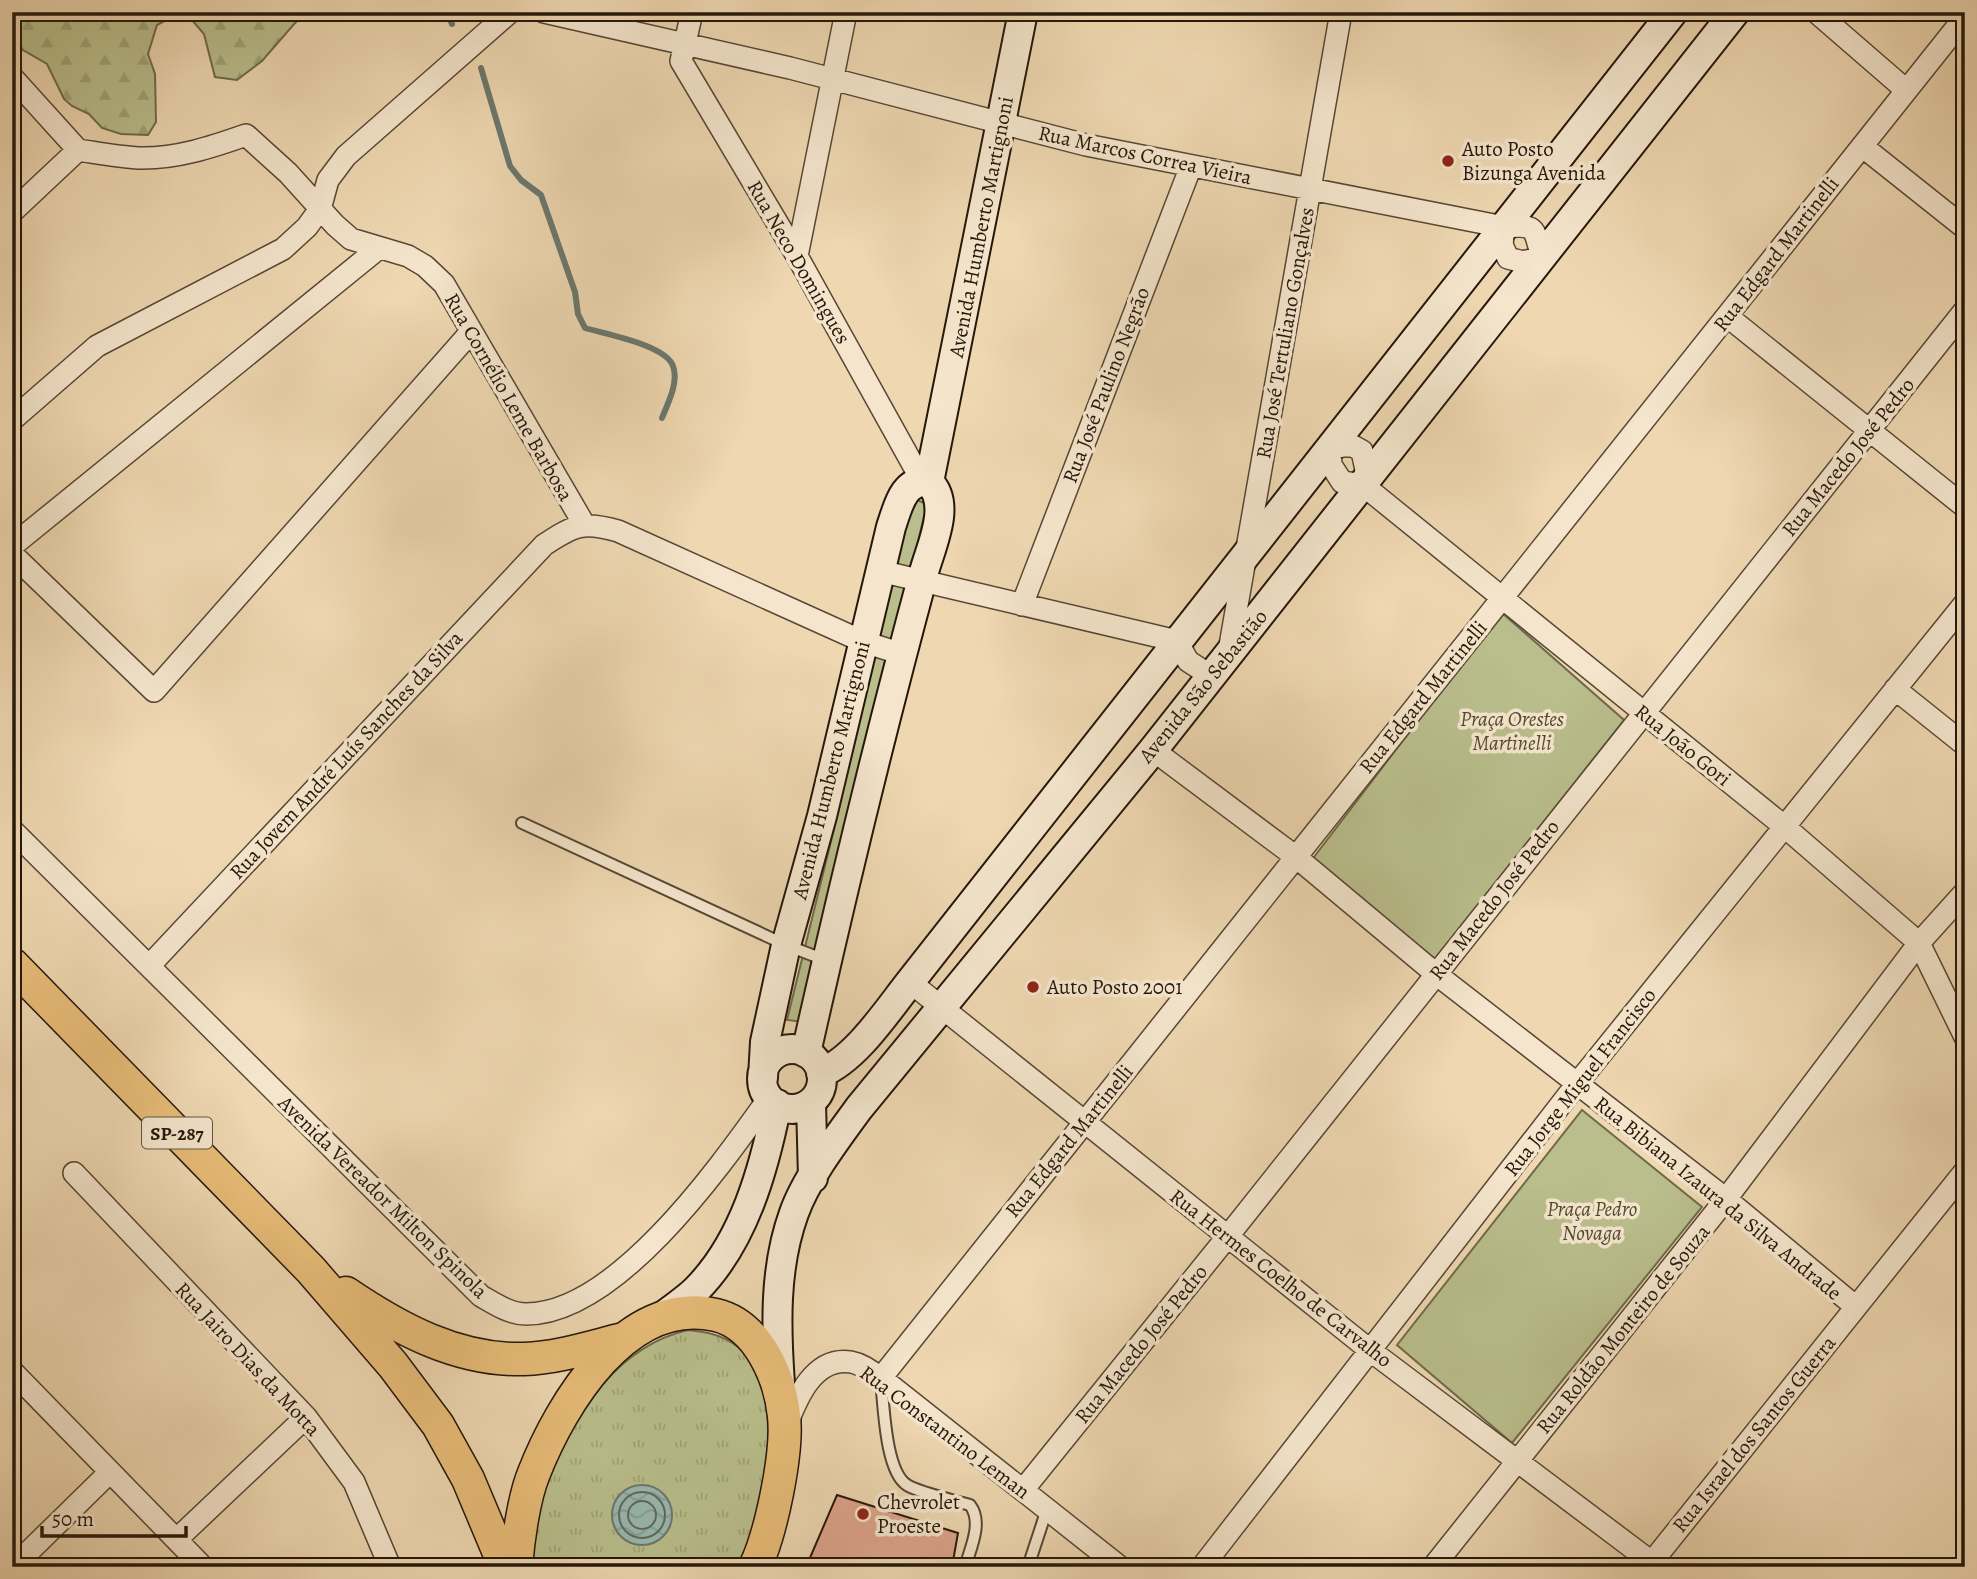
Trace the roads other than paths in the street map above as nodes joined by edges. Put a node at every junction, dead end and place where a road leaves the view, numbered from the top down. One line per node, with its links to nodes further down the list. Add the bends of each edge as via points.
1 (510, 12): 20 (street, via 346,156 328,180)
2 (544, 12): 11 (street, Rua Marcos Correa Vieira)
3 (692, 12): 11 (street)
4 (846, 12): 13 (street)
5 (1023, 12): 15 (main road, Avenida Humberto Martignoni)
6 (1340, 12): 19 (street, Rua José Tertuliano Gonçalves)
7 (1674, 12): 22 (main road)
8 (1735, 12): 26 (main road, Avenida São Sebastião)
9 (1816, 12): 14 (street)
10 (1965, 17): 14 (street, Rua Edgard Martinelli)
11 (685, 44): 13 (street, Rua Marcos Correa Vieira); 25 (street, Rua Neco Domingues, via 681,61)
12 (12, 77): 17 (street)
13 (833, 79): 15 (street, Rua Marcos Correa Vieira); 25 (street)
14 (1906, 90): 16 (street, Rua Edgard Martinelli)
15 (1002, 123): 18 (street, Rua Marcos Correa Vieira); 33 (main road, Avenida Humberto Martignoni)
16 (1862, 146): 23 (street); 28 (street, Rua Edgard Martinelli)
17 (78, 150): 20 (street, Rua Cornélio Leme Barbosa, via 162,157 246,135); 21 (street)
18 (1191, 166): 19 (street, Rua Marcos Correa Vieira); 44 (street, Rua José Paulino Negrão)
19 (1310, 189): 22 (street, Rua Marcos Correa Vieira); 39 (street, Rua José Tertuliano Gonçalves)
20 (320, 209): 24 (street, Rua Cornélio Leme Barbosa, via 351,239); 30 (street, via 283,249 97,346)
21 (12, 212)
22 (1504, 227): 26 (street, Rua Marcos Correa Vieira, via 1530,227); 26 (street, via 1502,245 1508,258 1523,262); 32 (main road)
23 (1965, 228)
24 (379, 248): 29 (street, Rua Cornélio Leme Barbosa, via 425,266 444,284); 37 (street)
25 (797, 256): 33 (street, Rua Neco Domingues)
26 (1542, 257): 34 (main road, Avenida São Sebastião)
27 (1965, 310): 31 (street, Rua Macedo José Pedro)
28 (1727, 316): 31 (street); 42 (street, Rua Edgard Martinelli)
29 (470, 333): 36 (street, Rua Cornélio Leme Barbosa); 38 (street, via 154,691)
30 (12, 420)
31 (1870, 430): 35 (street); 51 (street, Rua Macedo José Pedro)
32 (1330, 449): 34 (street, via 1337,477); 34 (street, via 1348,445 1362,451); 39 (main road)
33 (926, 482): 40 (main road, Avenida Humberto Martignoni, via 914,483 905,491); 41 (main road, Avenida Humberto Martignoni, via 937,489 939,514)
34 (1363, 485): 42 (street, Rua João Gori); 47 (main road, Avenida São Sebastião)
35 (1965, 507)
36 (585, 526): 46 (street, via 596,525 640,541); 65 (street, Rua Jovem André Luís Sanches da Silva, via 570,528 544,545)
37 (12, 546)
38 (12, 554)
39 (1245, 559): 45 (main road); 47 (street, Rua José Tertuliano Gonçalves)
40 (880, 571): 41 (street); 46 (main road, Avenida Humberto Martignoni)
41 (921, 581): 44 (street); 48 (main road, Avenida Humberto Martignoni)
42 (1502, 598): 51 (street, Rua João Gori); 57 (street, Rua Edgard Martinelli)
43 (1965, 603): 50 (street, Rua Jorge Miguel Francisco)
44 (1022, 605): 45 (street)
45 (1177, 641): 49 (street, via 1188,661); 59 (main road)
46 (863, 642): 48 (street); 62 (main road, Avenida Humberto Martignoni)
47 (1229, 653): 49 (main road, Avenida São Sebastião)
48 (902, 654): 63 (main road, Avenida Humberto Martignoni)
49 (1211, 676): 53 (main road, Avenida São Sebastião)
50 (1895, 689): 52 (street); 55 (street, Rua Jorge Miguel Francisco)
51 (1643, 713): 55 (street, Rua João Gori); 66 (street, Rua Macedo José Pedro)
52 (1965, 745)
53 (1153, 750): 57 (street, Rua Bibiana Izaura da Silva Andrade); 60 (main road, Avenida São Sebastião)
54 (522, 823): 62 (lane)
55 (1785, 827): 61 (street, Rua João Gori); 73 (street, Rua Jorge Miguel Francisco)
56 (12, 830): 65 (street, Avenida Vereador Milton Spinola)
57 (1296, 857): 66 (street, Rua Bibiana Izaura da Silva Andrade); 76 (street, Rua Edgard Martinelli)
58 (1965, 892): 61 (street, Rua Roldão Monteiro de Souza)
59 (965, 913): 60 (main road); 68 (main road)
60 (999, 939): 70 (main road, Avenida São Sebastião)
61 (1919, 943): 71 (street, Rua João Gori); 81 (street, Rua Roldão Monteiro de Souza)
62 (786, 944): 63 (lane); 74 (main road, Avenida Humberto Martignoni, via 765,1042)
63 (828, 961): 72 (main road, Avenida Humberto Martignoni)
64 (12, 964): 69 (main road, SP-287)
65 (149, 966): 74 (street, Avenida Vereador Milton Spinola, via 481,1296 524,1314 572,1302 647,1249 694,1198)
66 (1436, 974): 73 (street, Rua Bibiana Izaura da Silva Andrade); 82 (street, Rua Macedo José Pedro)
67 (12, 982): 69 (main road)
68 (910, 982): 70 (street, Rua Hermes Coelho de Carvalho); 72 (main road, via 842,1061)
69 (42, 995): 83 (main road, SP-287)
70 (942, 1006): 76 (street, Rua Hermes Coelho de Carvalho); 80 (main road, Avenida São Sebastião, via 853,1117)
71 (1965, 1037)
72 (814, 1063): 74 (main road, via 788,1049 776,1054 770,1059); 75 (main road, via 820,1090)
73 (1576, 1085): 81 (street, Rua Bibiana Izaura da Silva Andrade); 87 (street, Rua Jorge Miguel Francisco)
74 (769, 1093): 75 (main road, via 795,1109); 77 (main road, Avenida Humberto Martignoni)
75 (811, 1103): 80 (main road)
76 (1085, 1122): 82 (street, Rua Hermes Coelho de Carvalho); 89 (street, Rua Edgard Martinelli)
77 (771, 1136): 80 (main road, via 794,1154); 85 (main road, Avenida Humberto Martignoni, via 749,1207 722,1257 696,1290)
78 (1965, 1171): 84 (street, Rua Israel dos Santos Guerra)
79 (74, 1173): 91 (street, Rua Jairo Dias da Motta)
80 (810, 1183): 90 (main road, Avenida São Sebastião, via 794,1211 779,1281 776,1323)
81 (1726, 1199): 84 (street, Rua Bibiana Izaura da Silva Andrade); 92 (street, Rua Roldão Monteiro de Souza)
82 (1228, 1236): 87 (street, Rua Hermes Coelho de Carvalho); 94 (street, Rua Macedo José Pedro)
83 (312, 1270): 86 (main road, SP-287, via 383,1318 443,1346 490,1357 525,1359); 101 (main road, SP-287, via 438,1425 468,1479)
84 (1856, 1307): 97 (street, Rua Israel dos Santos Guerra)
85 (662, 1317): 86 (main road); 90 (main road, via 718,1315 735,1324 764,1354)
86 (628, 1338): 102 (main road, via 598,1363 565,1407 533,1475)
87 (1371, 1351): 92 (street, Rua Hermes Coelho de Carvalho); 107 (street, Rua Jorge Miguel Francisco)
88 (12, 1371): 93 (street)
89 (881, 1378): 90 (street, Rua Constantino Leman, via 859,1365 842,1362 806,1383); 94 (street, Rua Constantino Leman); 104 (lane, via 896,1472 906,1485 970,1505 975,1512 977,1525)
90 (783, 1416): 103 (main road, via 779,1484)
91 (306, 1417): 96 (street); 100 (street, Rua Jairo Dias da Motta, via 354,1482)
92 (1518, 1461): 97 (street, Rua Hermes Coelho de Carvalho); 108 (street, Rua Roldão Monteiro de Souza)
93 (110, 1472): 96 (street); 98 (street)
94 (1023, 1490): 95 (street, Rua Constantino Leman)
95 (1047, 1509): 105 (lane); 106 (street, Rua Constantino Leman)
96 (177, 1539): 99 (street)
97 (1653, 1565)
98 (13, 1567)
99 (203, 1567)
100 (390, 1567)
101 (505, 1567)
102 (516, 1567)
103 (755, 1567)
104 (965, 1567)
105 (1028, 1567)
106 (1120, 1567)
107 (1202, 1567)
108 (1433, 1567)

